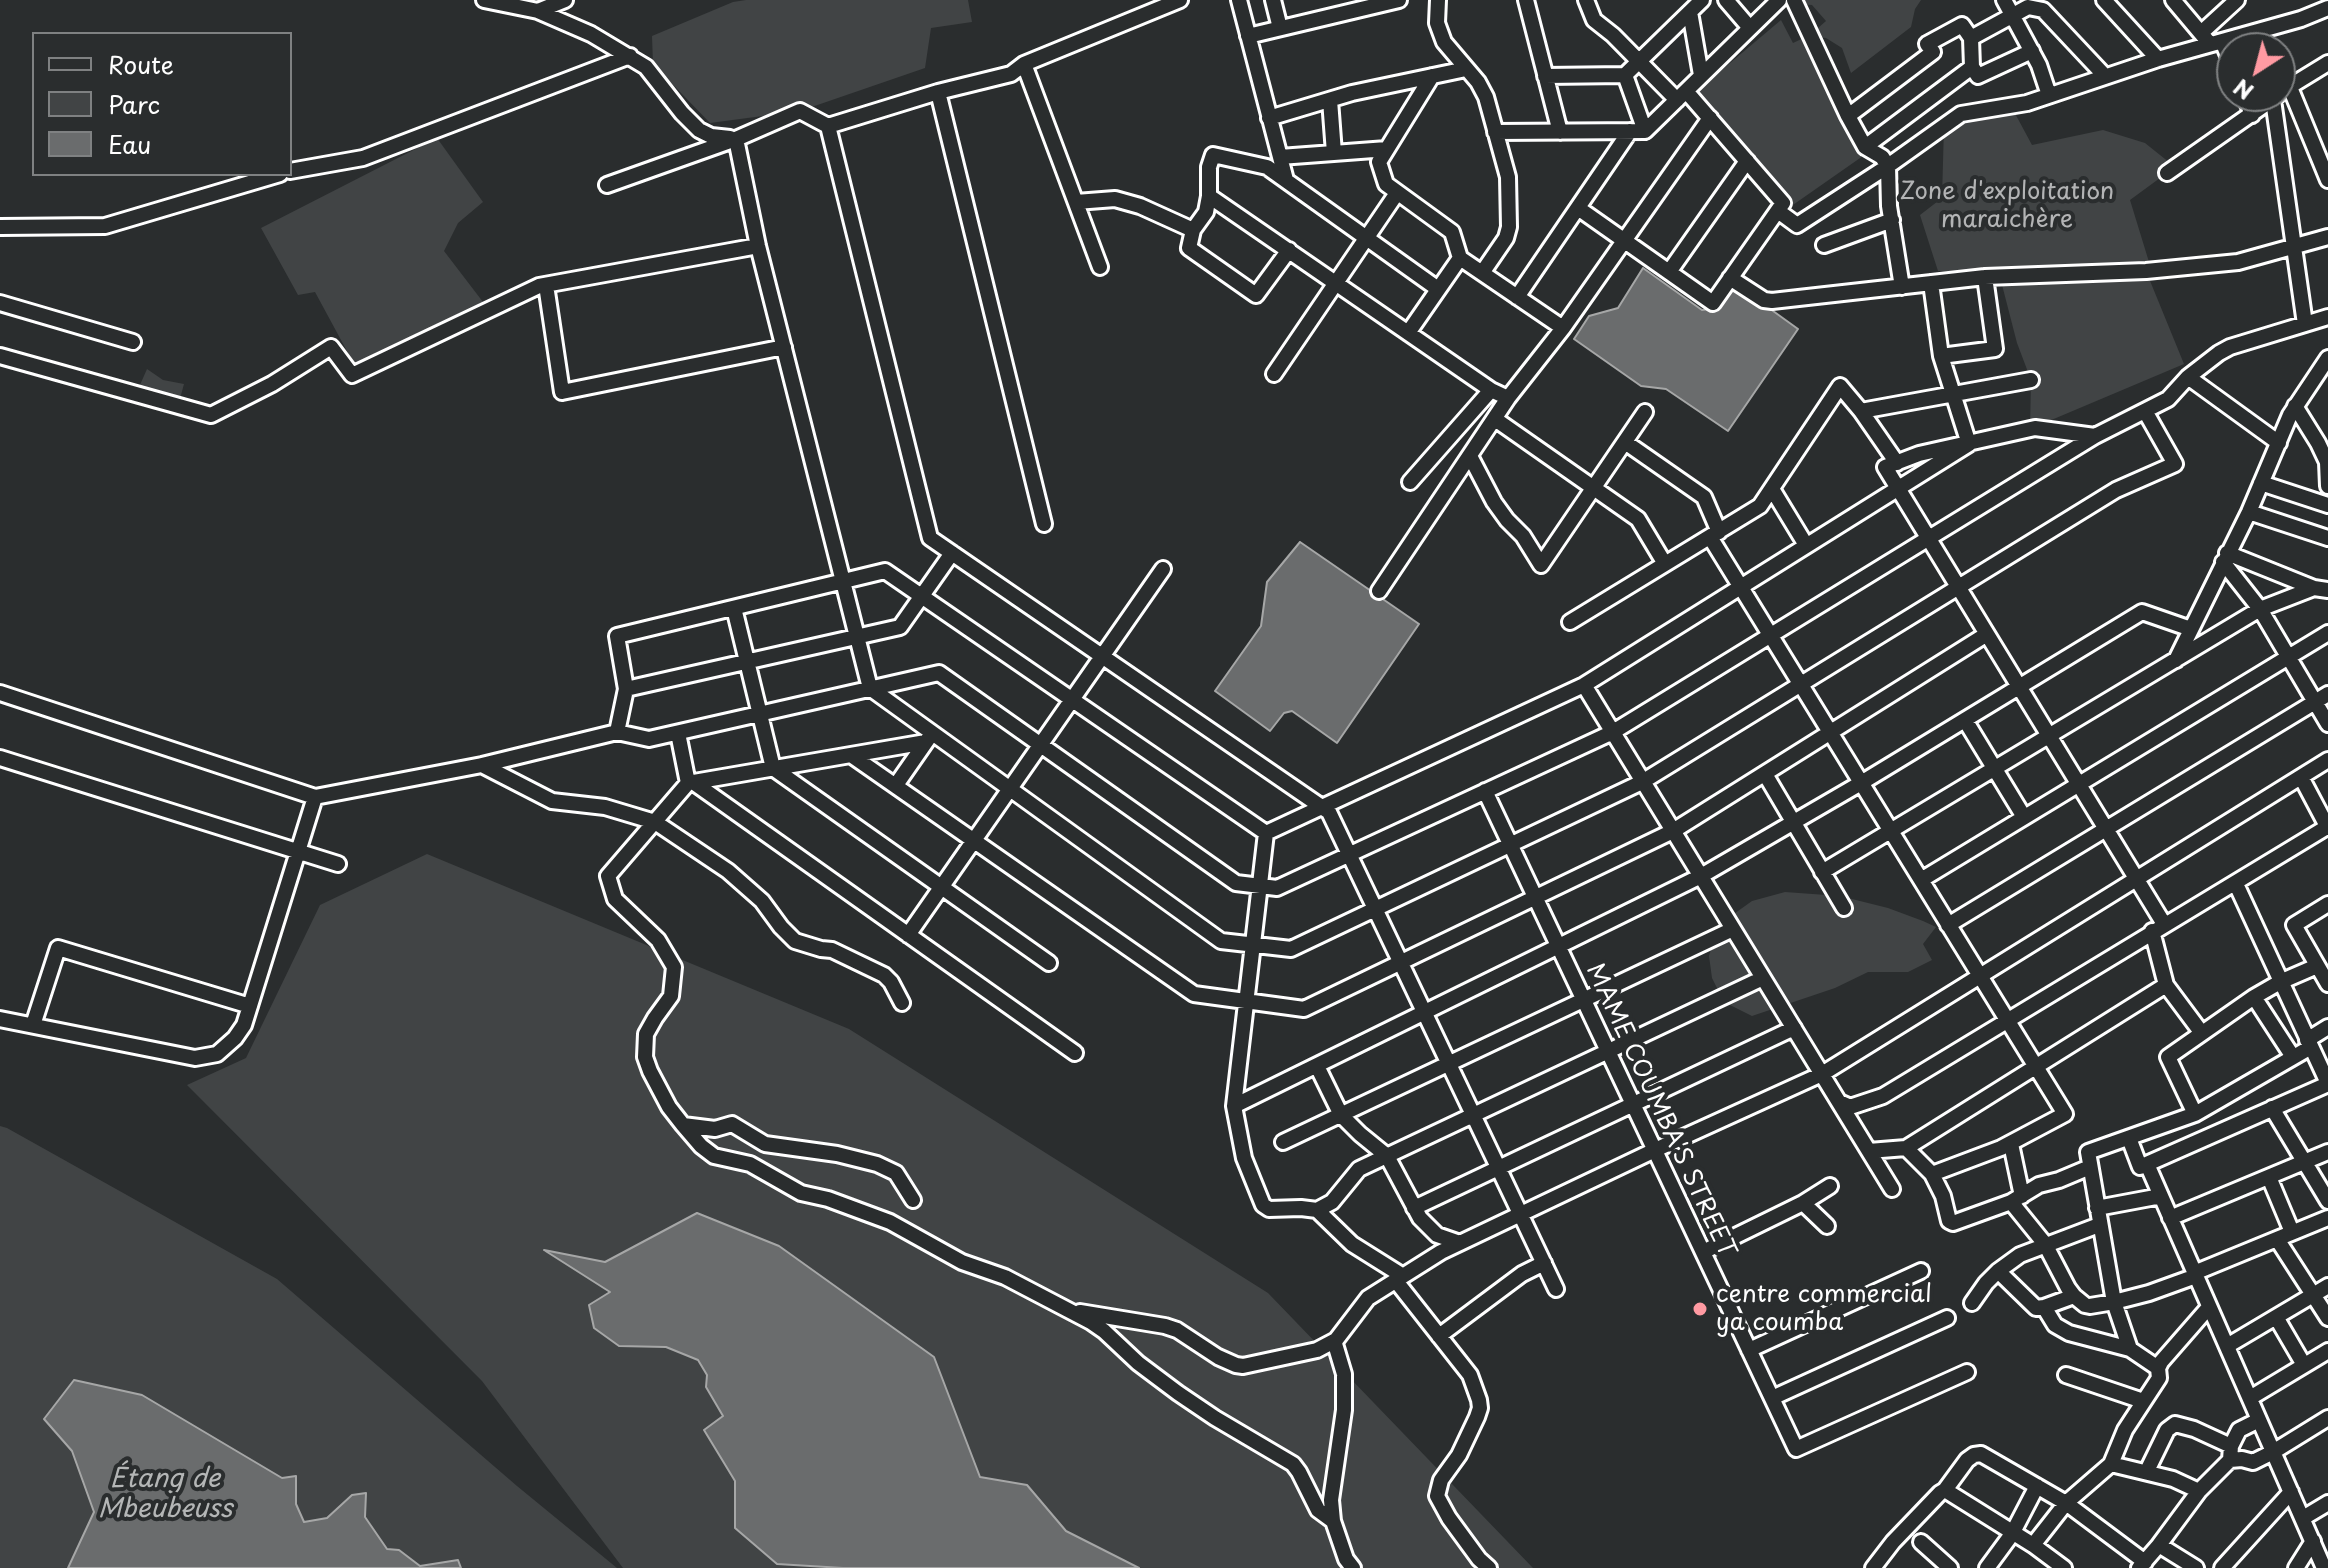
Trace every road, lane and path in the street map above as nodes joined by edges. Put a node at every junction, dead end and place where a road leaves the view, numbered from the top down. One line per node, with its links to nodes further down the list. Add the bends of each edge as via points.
1 (484, 0): 20 (street)
2 (565, 0): 20 (street)
3 (1180, 0): 34 (street)
4 (1239, 0): 25 (street)
5 (1273, 0): 23 (street)
6 (1399, 0): 23 (street)
7 (1438, 0): 36 (street, via 1437,23 1444,42)
8 (1526, 0): 40 (street)
9 (1586, 0): 32 (street, via 1594,20)
10 (1702, 0): 21 (street)
11 (1726, 0): 24 (street)
12 (1779, 0): 24 (street)
13 (1794, 0): 52 (street)
14 (2004, 0): 22 (street)
15 (2104, 0): 31 (street)
16 (2173, 0): 27 (street)
17 (2237, 0): 27 (street)
18 (2048, 5): 22 (street); 41 (street)
19 (2328, 8): 27 (street)
20 (538, 11): 30 (street)
21 (1690, 12): 32 (street); 38 (street)
22 (2013, 15): 26 (street); 29 (street)
23 (1280, 28): 25 (street)
24 (1750, 28): 38 (street)
25 (1248, 36): 53 (street)
26 (1971, 38): 35 (street); 52 (street, via 1962,25 1927,44 1933,52)
27 (2211, 39): 28 (street); 31 (street)
28 (2216, 45)
29 (2032, 51): 35 (street, via 1978,76); 44 (street)
30 (630, 56): 59 (street, via 646,67 699,130); 66 (street, via 363,158)
31 (2158, 59): 41 (street)
32 (1638, 63): 37 (street); 45 (street)
33 (2328, 63): 42 (street)
34 (1024, 64): 43 (street, via 1011,74); 74 (street)
35 (1972, 67): 60 (street)
36 (1466, 69): 39 (street); 57 (street, via 1486,97)
37 (1625, 75): 40 (street); 56 (street)
38 (1701, 75): 45 (street)
39 (1432, 76): 46 (street); 61 (street)
40 (1545, 76): 58 (street)
41 (2105, 76): 44 (street)
42 (2296, 84)
43 (938, 92): 55 (street); 134 (street)
44 (2049, 95): 65 (street, via 1961,114)
45 (1682, 96): 54 (street); 56 (street)
46 (1330, 100): 53 (street); 62 (street)
47 (2251, 112): 51 (street)
48 (2256, 112): 51 (street)
49 (2282, 112): 85 (street)
50 (2290, 112): 70 (street)
51 (2252, 115): 67 (street)
52 (1848, 116): 60 (street)
53 (1269, 118): 63 (street)
54 (1710, 118): 64 (street); 82 (street)
55 (828, 126): 59 (street, via 800,111); 139 (street, via 930,538)
56 (1638, 131): 58 (street); 75 (street)
57 (1495, 132): 58 (street); 90 (street, via 1508,177 1509,227)
58 (1560, 132)
59 (736, 139): 71 (street); 84 (street)
60 (1865, 147): 65 (street)
61 (1387, 149): 62 (street); 72 (street, via 1379,162 1386,184)
62 (1334, 153): 63 (street)
63 (1280, 157): 69 (street)
64 (1747, 161): 76 (street, via 1783,203); 89 (street)
65 (1888, 166): 76 (street, via 1797,225); 77 (street)
66 (292, 171)
67 (2167, 173)
68 (273, 176): 78 (street, via 105,226)
69 (1286, 180): 73 (street, via 1267,167 1213,155); 81 (street)
70 (2328, 180)
71 (607, 185)
72 (1397, 193): 81 (street); 87 (street, via 1452,232)
73 (1209, 196): 79 (street, via 1206,212); 86 (street)
74 (1076, 202): 79 (street, via 1115,199); 88 (street)
75 (1578, 208): 82 (street); 98 (street)
76 (1778, 211): 92 (street)
77 (1892, 220): 83 (street); 96 (street)
78 (0, 227)
79 (1193, 230): 86 (street, via 1189,248 1256,295)
80 (2328, 237): 85 (street)
81 (1367, 238): 93 (street); 97 (street)
82 (1624, 241): 89 (street); 102 (street)
83 (1824, 245)
84 (758, 246): 95 (street); 105 (street)
85 (2294, 246): 91 (street, via 2238,262); 101 (street)
86 (1289, 250): 93 (street)
87 (1460, 258): 90 (street); 97 (street)
88 (1100, 267)
89 (1669, 272): 92 (street, via 1713,303)
90 (1482, 273): 98 (street)
91 (1985, 277): 94 (street); 107 (street, via 1995,349)
92 (1730, 278): 96 (street, via 1772,301)
93 (1336, 283): 103 (street); 109 (street)
94 (1931, 283): 96 (street); 107 (street)
95 (546, 285): 105 (street, via 562,392); 106 (street, via 352,375 331,347 211,415)
96 (1902, 287)
97 (1438, 289): 103 (street)
98 (1517, 297): 102 (street)
99 (0, 303): 104 (street)
100 (2328, 317): 101 (street)
101 (2305, 324): 110 (street, via 2230,347)
102 (1563, 328): 114 (street)
103 (1408, 333): 112 (street)
104 (133, 342)
105 (784, 347): 143 (street)
106 (0, 356)
107 (1941, 356): 113 (street)
108 (2328, 358): 115 (street)
109 (1274, 374)
110 (2188, 377): 117 (street, via 2168,399); 122 (street)
111 (2031, 380): 113 (street)
112 (1491, 390): 114 (street); 126 (street)
113 (1955, 394): 116 (street); 123 (street)
114 (1508, 398): 119 (street)
115 (2295, 406): 122 (street); 128 (street, via 2327,462)
116 (1861, 411): 125 (street); 131 (street, via 1840,386)
117 (2145, 411): 120 (street); 145 (street, via 2175,464 2116,490)
118 (1645, 412): 121 (street)
119 (1495, 419): 124 (street); 129 (street)
120 (2095, 436): 123 (street, via 2035,428); 136 (street)
121 (1625, 442): 129 (street); 135 (street, via 1704,497)
122 (2279, 443): 127 (street)
123 (1969, 444): 125 (street); 130 (street)
124 (1470, 456): 129 (street, via 1494,502 1541,565); 147 (street)
125 (1897, 463): 130 (street, via 1885,467)
126 (1410, 482)
127 (2261, 483): 132 (street); 133 (street)
128 (2328, 486)
129 (1594, 487): 141 (street, via 1638,519)
130 (1897, 487): 136 (street); 138 (street)
131 (1772, 489): 135 (street, via 1760,506); 138 (street)
132 (2328, 505)
133 (2249, 512): 137 (street); 140 (street)
134 (1044, 524)
135 (1714, 534): 141 (street); 144 (street)
136 (1928, 538): 145 (street); 155 (street)
137 (2328, 538)
138 (1806, 545): 144 (street)
139 (952, 553): 148 (street); 157 (street)
140 (2225, 558): 146 (street); 150 (street); 152 (street)
141 (1665, 564): 151 (street)
142 (1163, 569): 157 (street)
143 (843, 581): 148 (street, via 885,571); 149 (street); 156 (street)
144 (1740, 586): 155 (street); 162 (street)
145 (1958, 587): 154 (street); 161 (street)
146 (2321, 589): 150 (street)
147 (1379, 591)
148 (921, 597): 156 (street, via 900,627); 168 (street)
149 (734, 608): 160 (street); 165 (street, via 617,636)
150 (2260, 609): 158 (street); 159 (street)
151 (1570, 622)
152 (2191, 629): 159 (street); 163 (street, via 2142,612)
153 (2328, 633): 158 (street)
154 (1987, 634): 163 (street); 174 (street)
155 (1771, 635): 161 (street); 173 (street)
156 (857, 636): 160 (street); 164 (street)
157 (1102, 656): 168 (street); 195 (street)
158 (2289, 656): 167 (street); 190 (street)
159 (2176, 660): 176 (street)
160 (747, 661): 165 (street); 169 (street)
161 (1801, 684): 174 (street); 188 (street)
162 (1584, 685): 173 (street); 195 (street)
163 (2019, 687): 170 (street); 176 (street)
164 (870, 688): 169 (street); 177 (street); 178 (street, via 939,673)
165 (626, 689): 172 (street)
166 (0, 693): 194 (street)
167 (2322, 698): 171 (street); 200 (street)
168 (1072, 700): 178 (street); 203 (street)
169 (760, 714): 175 (street); 183 (street)
170 (1965, 720): 184 (street); 189 (street)
171 (2328, 724)
172 (617, 732): 175 (street, via 649,739); 182 (street)
173 (1613, 732): 188 (street); 193 (street)
174 (1830, 732): 185 (street); 189 (street)
175 (678, 733): 187 (street)
176 (2049, 736): 184 (street); 190 (street)
177 (930, 738): 179 (street); 191 (street); 192 (street)
178 (1041, 745): 192 (street); 214 (street, via 1236,883)
179 (851, 755): 183 (street); 191 (street)
180 (0, 758): 206 (street)
181 (2328, 760): 186 (street)
182 (482, 765): 194 (street); 197 (street, via 552,801 605,807)
183 (773, 768): 187 (street); 215 (street)
184 (1994, 769): 196 (street); 202 (street)
185 (1765, 774): 198 (street); 201 (street)
186 (2301, 777): 199 (street); 211 (street)
187 (690, 782): 197 (street); 223 (street)
188 (1642, 782): 201 (street); 205 (street)
189 (1861, 783): 198 (street); 202 (street)
190 (2078, 783): 196 (street); 200 (street)
191 (896, 785): 204 (street)
192 (1010, 789): 204 (street); 224 (street, via 1221,941)
193 (1485, 791): 205 (street, MAME COUMBA'S STREET); 207 (street)
194 (315, 797): 206 (street)
195 (1320, 806): 203 (street); 207 (street, via 1329,812)
196 (2024, 817): 212 (street)
197 (655, 822): 237 (street, via 728,871 795,941 832,950 884,975); 262 (street, via 608,876 615,899 658,940 674,967 671,996 648,1029 645,1050 650,1071)
198 (1793, 822): 209 (street); 210 (street)
199 (2328, 827): 213 (street)
200 (2106, 829): 211 (street); 220 (street)
201 (1673, 831): 210 (street); 216 (street)
202 (1891, 831): 209 (street); 212 (street)
203 (1266, 833): 214 (street)
204 (974, 839): 215 (street); 236 (street, via 1194,994)
205 (1510, 845): 216 (street, MAME COUMBA'S STREET); 219 (street)
206 (298, 851): 208 (street); 238 (street)
207 (1349, 854): 214 (street, via 1277,888); 219 (street)
208 (338, 864)
209 (1822, 872): 218 (street)
210 (1701, 876): 222 (street); 225 (street)
211 (2137, 879): 221 (street); 229 (street)
212 (1921, 880): 220 (street)
213 (2236, 884): 221 (street); 231 (street)
214 (1260, 886): 224 (street)
215 (941, 887): 223 (street); 226 (street)
216 (1535, 897): 225 (street, MAME COUMBA'S STREET); 227 (street)
217 (2328, 904): 228 (street, via 2294,925)
218 (1844, 908)
219 (1375, 909): 224 (street, via 1291,949); 227 (street)
220 (1948, 925): 229 (street)
221 (2158, 928): 233 (street); 241 (street)
222 (1733, 929): 230 (street); 235 (street)
223 (908, 935): 248 (street)
224 (1253, 945): 236 (street)
225 (1558, 946): 235 (street, MAME COUMBA'S STREET); 239 (street)
226 (1049, 963)
227 (1401, 963): 236 (street, via 1304,1009); 239 (street)
228 (2321, 967): 231 (street); 232 (street)
229 (1980, 976): 241 (street); 253 (street)
230 (1763, 978): 244 (street); 247 (street)
231 (2280, 982): 234 (street); 246 (street)
232 (2328, 984)
233 (2166, 985): 245 (street); 252 (street)
234 (2254, 997): 245 (street); 249 (street)
235 (1583, 1000): 247 (street, MAME COUMBA'S STREET); 250 (street)
236 (1247, 1001): 257 (street)
237 (902, 1003)
238 (250, 1006): 242 (street, via 244,1025 226,1047 195,1058); 242 (street, via 58,948)
239 (1424, 1013): 250 (street); 251 (street)
240 (0, 1019): 242 (street)
241 (2007, 1020): 252 (street); 255 (street, via 1879,1098 1853,1106)
242 (33, 1025)
243 (2328, 1027): 246 (street)
244 (1794, 1028): 253 (street); 256 (street)
245 (2201, 1032): 259 (street, via 2168,1057)
246 (2309, 1043): 249 (street); 254 (street)
247 (1608, 1052): 256 (street, MAME COUMBA'S STREET); 261 (street)
248 (1075, 1053)
249 (2293, 1057): 259 (street)
250 (1449, 1063): 260 (street); 261 (street)
251 (1317, 1066): 257 (street); 260 (street)
252 (2035, 1066): 265 (street, via 2065,1114); 266 (street)
253 (1822, 1074): 255 (street); 267 (street)
254 (2328, 1084): 258 (street)
255 (1839, 1102): 268 (street)
256 (1633, 1104): 267 (street, MAME COUMBA'S STREET); 274 (street)
257 (1234, 1106): 286 (street, via 1244,1158 1263,1205)
258 (2272, 1108): 271 (street); 272 (street)
259 (2195, 1114): 263 (street)
260 (1341, 1115): 264 (street); 270 (street)
261 (1474, 1115): 270 (street); 274 (street)
262 (683, 1125): 281 (street, via 715,1129 732,1124 765,1144 877,1164 896,1173); 310 (street, via 714,1156 750,1164 801,1193 890,1222)
263 (2129, 1138): 272 (street, via 2140,1167); 273 (street, via 2088,1152)
264 (1283, 1142)
265 (2011, 1144): 275 (street); 280 (street)
266 (1906, 1148): 268 (street); 275 (street)
267 (1655, 1150): 287 (street); 296 (street, MAME COUMBA'S STREET)
268 (1869, 1151): 278 (street)
269 (2328, 1152): 271 (street)
270 (1387, 1156): 284 (street); 286 (street, via 1354,1173 1332,1202)
271 (2305, 1163): 276 (street); 282 (street)
272 (2147, 1164): 279 (street)
273 (2090, 1167): 280 (street); 285 (street)
274 (1498, 1168): 284 (street); 287 (street)
275 (1932, 1174): 280 (street, via 1953,1223)
276 (2269, 1177): 288 (street); 292 (street)
277 (1830, 1186): 283 (street)
278 (1892, 1189)
279 (2161, 1196): 285 (street); 288 (street)
280 (2016, 1199): 295 (street)
281 (913, 1200)
282 (2328, 1201)
283 (1803, 1203): 291 (street); 296 (street)
284 (1414, 1208): 294 (street, via 1437,1235)
285 (2097, 1208): 290 (street)
286 (1317, 1210): 301 (street)
287 (1520, 1214): 294 (street); 297 (street)
288 (2170, 1218): 300 (street)
289 (2328, 1218): 292 (street)
290 (2099, 1225): 295 (street); 306 (street)
291 (1827, 1226)
292 (2292, 1232): 293 (street)
293 (2277, 1239): 300 (street); 304 (street)
294 (1460, 1243): 301 (street)
295 (2045, 1244): 299 (street); 305 (street)
296 (1703, 1252): 318 (street, MAME COUMBA'S STREET)
297 (1544, 1263): 303 (street); 314 (street)
298 (1921, 1271): 318 (street)
299 (1998, 1271): 307 (street); 308 (street, via 2031,1305)
300 (2195, 1274): 306 (street); 309 (street)
301 (1399, 1278): 314 (street); 315 (street, via 1363,1302)
302 (2328, 1286): 304 (street)
303 (1556, 1289)
304 (2314, 1295): 311 (street); 313 (street)
305 (2074, 1296): 306 (street, via 2090,1306); 308 (street)
306 (2114, 1302): 317 (street)
307 (1972, 1303)
308 (2044, 1307): 317 (street, via 2055,1325 2069,1333)
309 (2209, 1307): 316 (street); 321 (street)
310 (1068, 1310): 315 (street, via 1165,1326 1243,1366 1317,1350); 340 (street, via 1098,1326 1138,1363 1215,1418 1293,1464 1318,1510)
311 (2276, 1317): 316 (street); 320 (street)
312 (1947, 1318): 324 (street)
313 (2328, 1318)
314 (1439, 1336): 348 (street, via 1470,1375 1480,1408 1437,1496)
315 (1336, 1340): 340 (street, via 1344,1410 1332,1484)
316 (2227, 1346): 325 (street)
317 (2130, 1349): 321 (street)
318 (1749, 1350): 324 (street, MAME COUMBA'S STREET)
319 (2328, 1351): 320 (street)
320 (2304, 1365): 325 (street)
321 (2158, 1368): 326 (street, via 2159,1378)
322 (1967, 1372): 324 (street, MAME COUMBA'S STREET, via 1796,1449)
323 (2066, 1375): 326 (street)
324 (1772, 1398)
325 (2250, 1398): 328 (street)
326 (2143, 1401): 331 (street)
327 (2328, 1418): 329 (street)
328 (2259, 1420): 329 (street); 330 (street, via 2241,1427)
329 (2273, 1452): 330 (street, via 2253,1462); 336 (street)
330 (2230, 1453): 332 (street, via 2194,1429 2175,1424); 335 (street)
331 (2111, 1464): 332 (street); 337 (street)
332 (2147, 1471): 335 (street)
333 (2037, 1486): 334 (street, via 1981,1454 1967,1460); 337 (street); 341 (street)
334 (1945, 1490): 341 (street); 349 (street)
335 (2199, 1491): 345 (street)
336 (2291, 1492): 339 (street); 354 (street)
337 (2066, 1503): 344 (street); 346 (street)
338 (2328, 1503): 339 (street)
339 (2303, 1518): 342 (street)
340 (1333, 1521): 347 (street)
341 (2012, 1534): 344 (street); 351 (street)
342 (2313, 1541): 355 (street); 356 (street)
343 (1921, 1542): 350 (street)
344 (2033, 1545): 352 (street)
345 (2159, 1545): 346 (street); 353 (street)
346 (2142, 1565)
347 (1353, 1568)
348 (1489, 1568)
349 (1873, 1568)
350 (1950, 1568)
351 (1987, 1568)
352 (2064, 1568)
353 (2196, 1568)
354 (2222, 1568)
355 (2296, 1568)
356 (2324, 1568)

